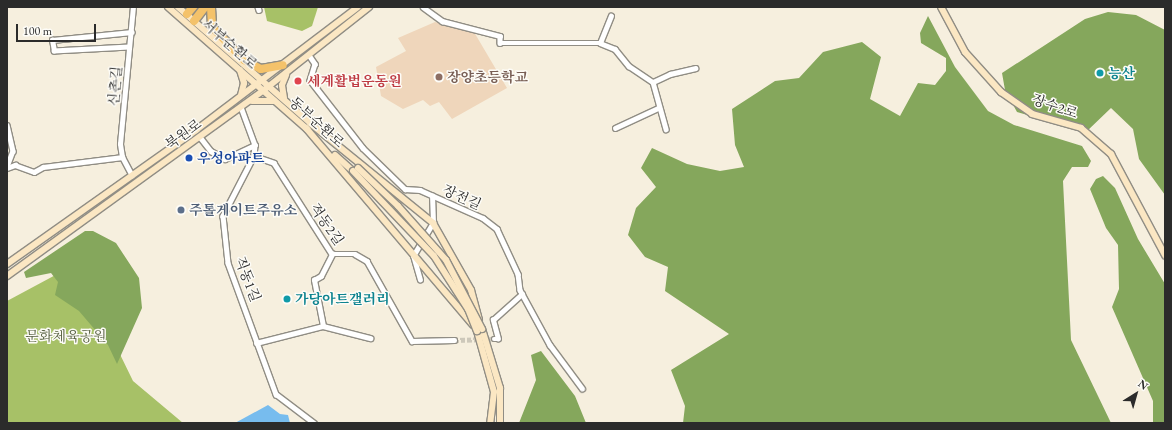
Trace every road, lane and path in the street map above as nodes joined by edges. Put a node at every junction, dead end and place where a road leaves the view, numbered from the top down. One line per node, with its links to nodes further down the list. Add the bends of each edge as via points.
1 (132, 7): 14 (street, 신촌길)
2 (168, 7): 12 (street, 서부순환로)
3 (178, 7): 12 (street, 서부순환로)
4 (192, 7): 12 (highway)
5 (205, 7): 13 (highway)
6 (211, 7): 16 (highway, via 212,27)
7 (358, 7): 20 (street, 북원로)
8 (369, 7): 18 (street, 북원로)
9 (423, 7): 15 (street, via 442,21 500,36 500,43)
10 (941, 7): 48 (street, 장수2로, via 965,52 1001,92 1032,114 1081,128 1111,154)
11 (611, 16): 15 (street)
12 (185, 17): 13 (street, 서부순환로)
13 (192, 23): 16 (street, 서부순환로); 22 (street, 서부순환로)
14 (132, 32): 17 (street, 신촌길); 17 (street, via 52,40 54,51)
15 (600, 43): 24 (street, via 615,49 629,66)
16 (225, 45): 19 (highway)
17 (129, 47): 41 (street, 신촌길)
18 (309, 55): 20 (street, 북원로); 45 (street, 장전길, via 315,64 310,80 363,148 405,189 420,190)
19 (241, 59): 20 (highway, via 261,69); 23 (street, 서부순환로)
20 (286, 68): 23 (street, 북원로); 26 (street, 북원로); 29 (street, via 283,79)
21 (695, 68): 24 (street, via 670,74)
22 (239, 69): 25 (street, 서부순환로); 28 (street, via 244,83)
23 (264, 79): 25 (street, 북원로); 26 (street, 서부순환로)
24 (653, 82): 32 (street)
25 (257, 84): 27 (street, 서부순환로); 28 (street, 북원로)
26 (270, 85): 27 (street, 북원로); 29 (street, 동부순환로)
27 (264, 90): 30 (street, 동부순환로); 31 (street, 북원로)
28 (240, 97): 37 (street, 북원로)
29 (284, 98): 34 (street, 동부순환로)
30 (277, 102): 31 (street, via 260,98); 34 (street, 동부순환로)
31 (244, 105): 38 (street, 북원로); 39 (street, 직동1길)
32 (658, 108): 35 (street); 36 (street)
33 (7, 125): 42 (street, via 13,151)
34 (308, 126): 46 (street); 49 (street); 55 (street, 동부순환로, bridge, via 398,206 446,260)
35 (615, 128)
36 (666, 128)
37 (196, 130): 38 (street); 43 (street, 북원로)
38 (200, 137): 39 (street, via 211,152 225,159); 44 (street, 북원로)
39 (254, 145): 40 (street, 직동1길)
40 (254, 156): 47 (street, 적동2길, via 274,163); 59 (street, 직동1길, via 223,216 228,263 249,314)
41 (122, 157): 42 (street, via 43,166 34,172 15,165); 43 (street)
42 (7, 168)
43 (132, 176): 44 (street); 50 (street, 북원로)
44 (136, 182): 51 (street, 북원로)
45 (432, 196): 46 (street); 53 (street, 장전길, via 483,218 497,229 518,274)
46 (433, 223): 49 (street); 55 (street, via 471,290)
47 (332, 254): 54 (street, via 321,276 314,280); 58 (street, 적동2길, via 355,254 367,261 412,341)
48 (1165, 255)
49 (413, 256): 52 (street); 55 (street)
50 (7, 262)
51 (7, 276)
52 (420, 280)
53 (522, 294): 57 (street, via 493,320 498,339); 60 (street, 장전길, via 550,345)
54 (323, 326): 56 (street); 59 (street)
55 (478, 328): 62 (street, via 494,392); 63 (street, via 500,388)
56 (370, 338)
57 (494, 339)
58 (454, 340)
59 (256, 343): 61 (street, 직동1길, via 276,394)
60 (582, 388)
61 (314, 423)
62 (490, 423)
63 (500, 423)

